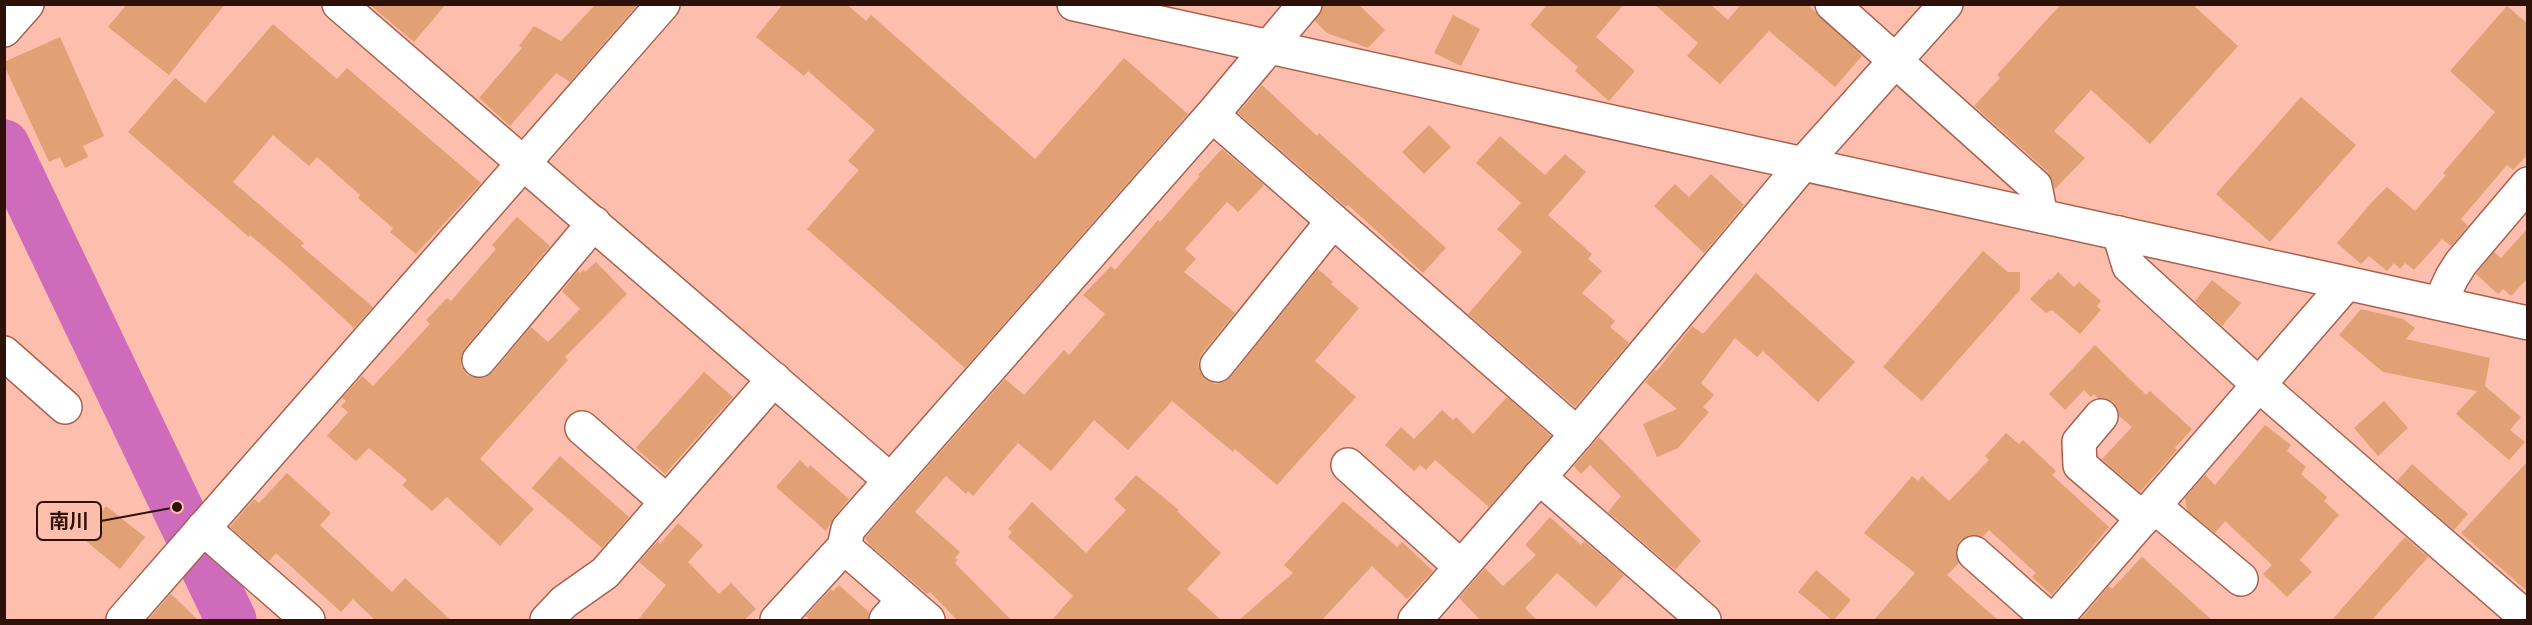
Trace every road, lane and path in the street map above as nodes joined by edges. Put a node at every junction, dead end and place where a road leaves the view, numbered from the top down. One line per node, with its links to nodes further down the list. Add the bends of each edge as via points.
1 (27, 4): 8 (street)
2 (339, 4): 12 (street)
3 (663, 4): 12 (street)
4 (1305, 4): 9 (street)
5 (1832, 4): 10 (street)
6 (1946, 4): 10 (street)
7 (1079, 5): 9 (street)
8 (4, 30)
9 (1269, 46): 11 (street); 13 (street)
10 (1895, 60): 13 (street); 15 (street, via 2035,186)
11 (1212, 115): 16 (street); 33 (street)
12 (524, 162): 17 (street); 36 (street)
13 (1803, 164): 15 (street); 30 (street)
14 (2528, 184): 20 (street, via 2461,263)
15 (2041, 216): 18 (street)
16 (1334, 221): 24 (street); 30 (street)
17 (594, 223): 23 (street); 25 (street)
18 (2119, 233): 19 (street); 26 (street, via 2128,266)
19 (2346, 284): 20 (street); 26 (street)
20 (2440, 303): 21 (street)
21 (2528, 322)
22 (4, 353): 27 (street)
23 (479, 360)
24 (1217, 364)
25 (774, 379): 33 (street); 34 (street)
26 (2259, 385): 35 (street); 42 (street)
27 (65, 407)
28 (2101, 416): 35 (street, via 2079,442 2080,465)
29 (582, 428): 34 (street)
30 (1577, 434): 32 (street)
31 (1348, 465): 39 (street)
32 (1539, 477): 39 (street); 48 (street)
33 (890, 480): 37 (street, via 848,529)
34 (667, 502): 45 (street, via 605,573 564,602)
35 (2149, 512): 40 (street); 50 (street)
36 (203, 528): 43 (street); 44 (street)
37 (844, 547): 41 (street); 46 (street)
38 (1974, 553): 49 (street)
39 (1461, 567): 47 (street)
40 (2241, 579)
41 (906, 614)
42 (2528, 619)
43 (123, 621)
44 (308, 621)
45 (547, 621)
46 (777, 621)
47 (1415, 621)
48 (1704, 621)
49 (2050, 621)
50 (2055, 621)

